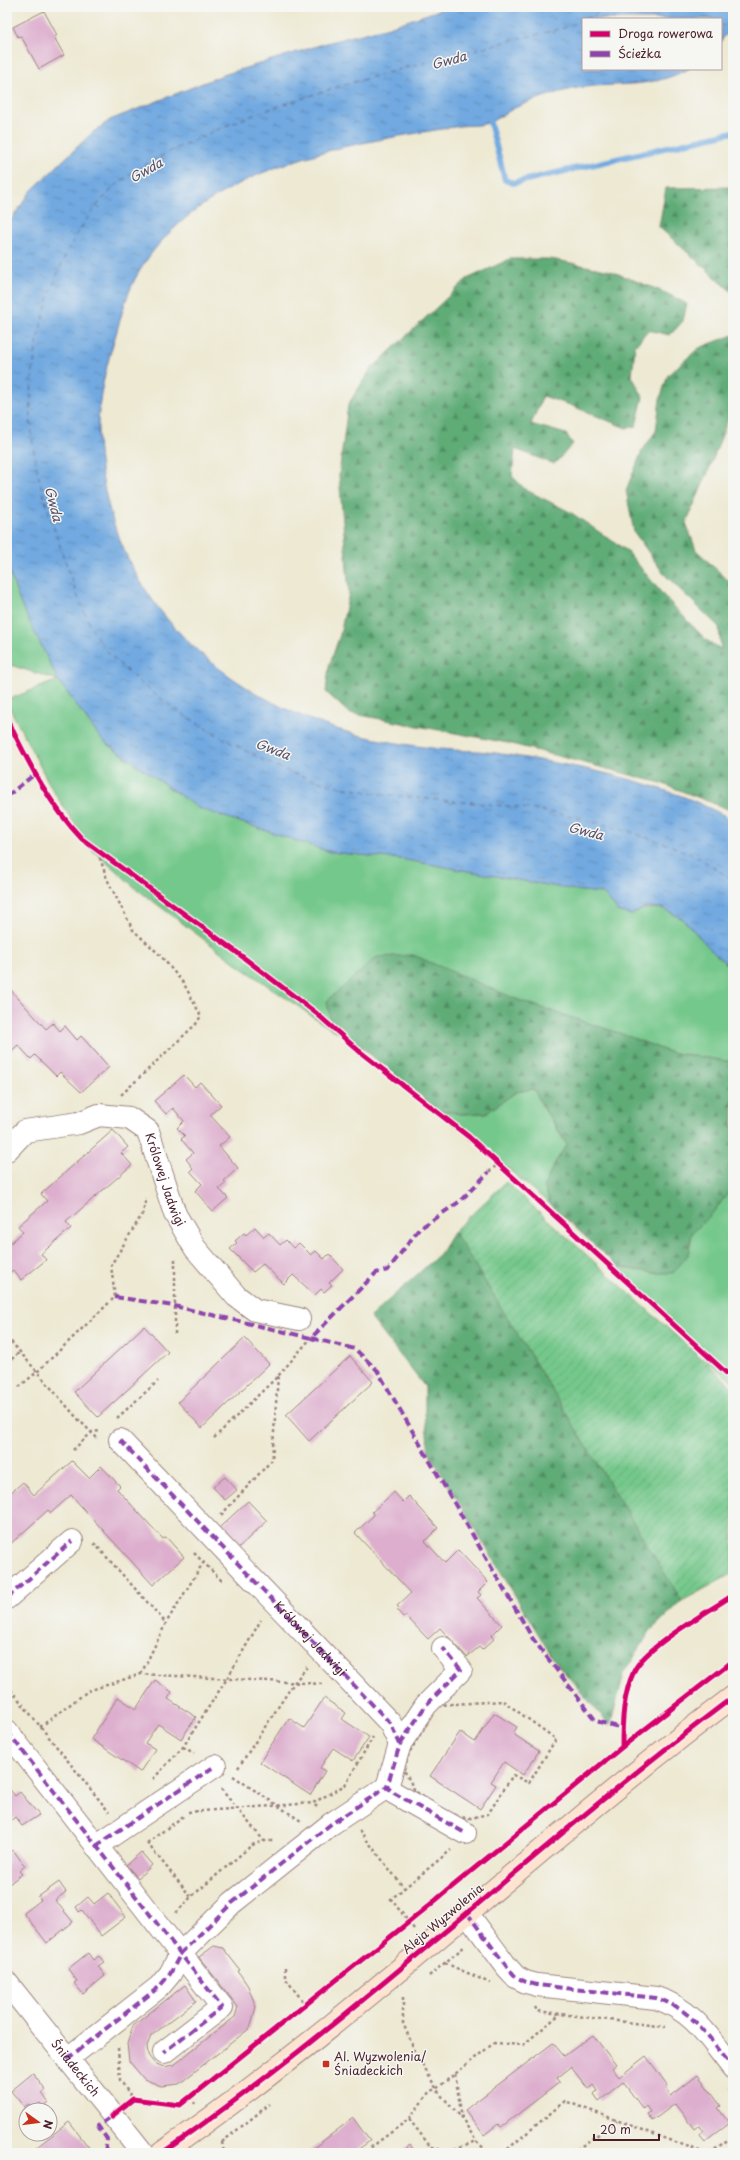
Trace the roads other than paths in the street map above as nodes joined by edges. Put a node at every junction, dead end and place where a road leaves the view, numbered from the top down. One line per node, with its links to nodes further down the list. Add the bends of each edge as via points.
1 (7, 1150): 2 (street, Królowej Jadwigi, via 25,1131 79,1124 99,1115 129,1118 148,1131 175,1214 195,1248 236,1296 255,1310)
2 (299, 1319)
3 (110, 1433): 9 (street, Królowej Jadwigi, via 390,1723)
4 (72, 1541): 5 (street)
5 (7, 1598)
6 (443, 1648): 9 (street, via 461,1670 426,1705)
7 (733, 1697): 14 (street, Aleja Wyzwolenia, via 621,1785)
8 (7, 1731): 13 (street)
9 (400, 1744): 11 (street)
10 (215, 1766): 13 (street)
11 (387, 1787): 12 (street); 15 (street, via 331,1824 232,1903)
12 (460, 1830)
13 (96, 1846): 15 (street)
14 (466, 1913): 19 (street, via 516,1977 537,1985 656,1998 678,2006 693,2018); 21 (street, Aleja Wyzwolenia, via 272,2072)
15 (181, 1953): 17 (street, via 222,2006); 18 (street, via 160,1987)
16 (7, 1983): 18 (street, Śniadeckich)
17 (164, 2052)
18 (67, 2059): 20 (street, Śniadeckich)
19 (728, 2075)
20 (143, 2153)
21 (162, 2153)

